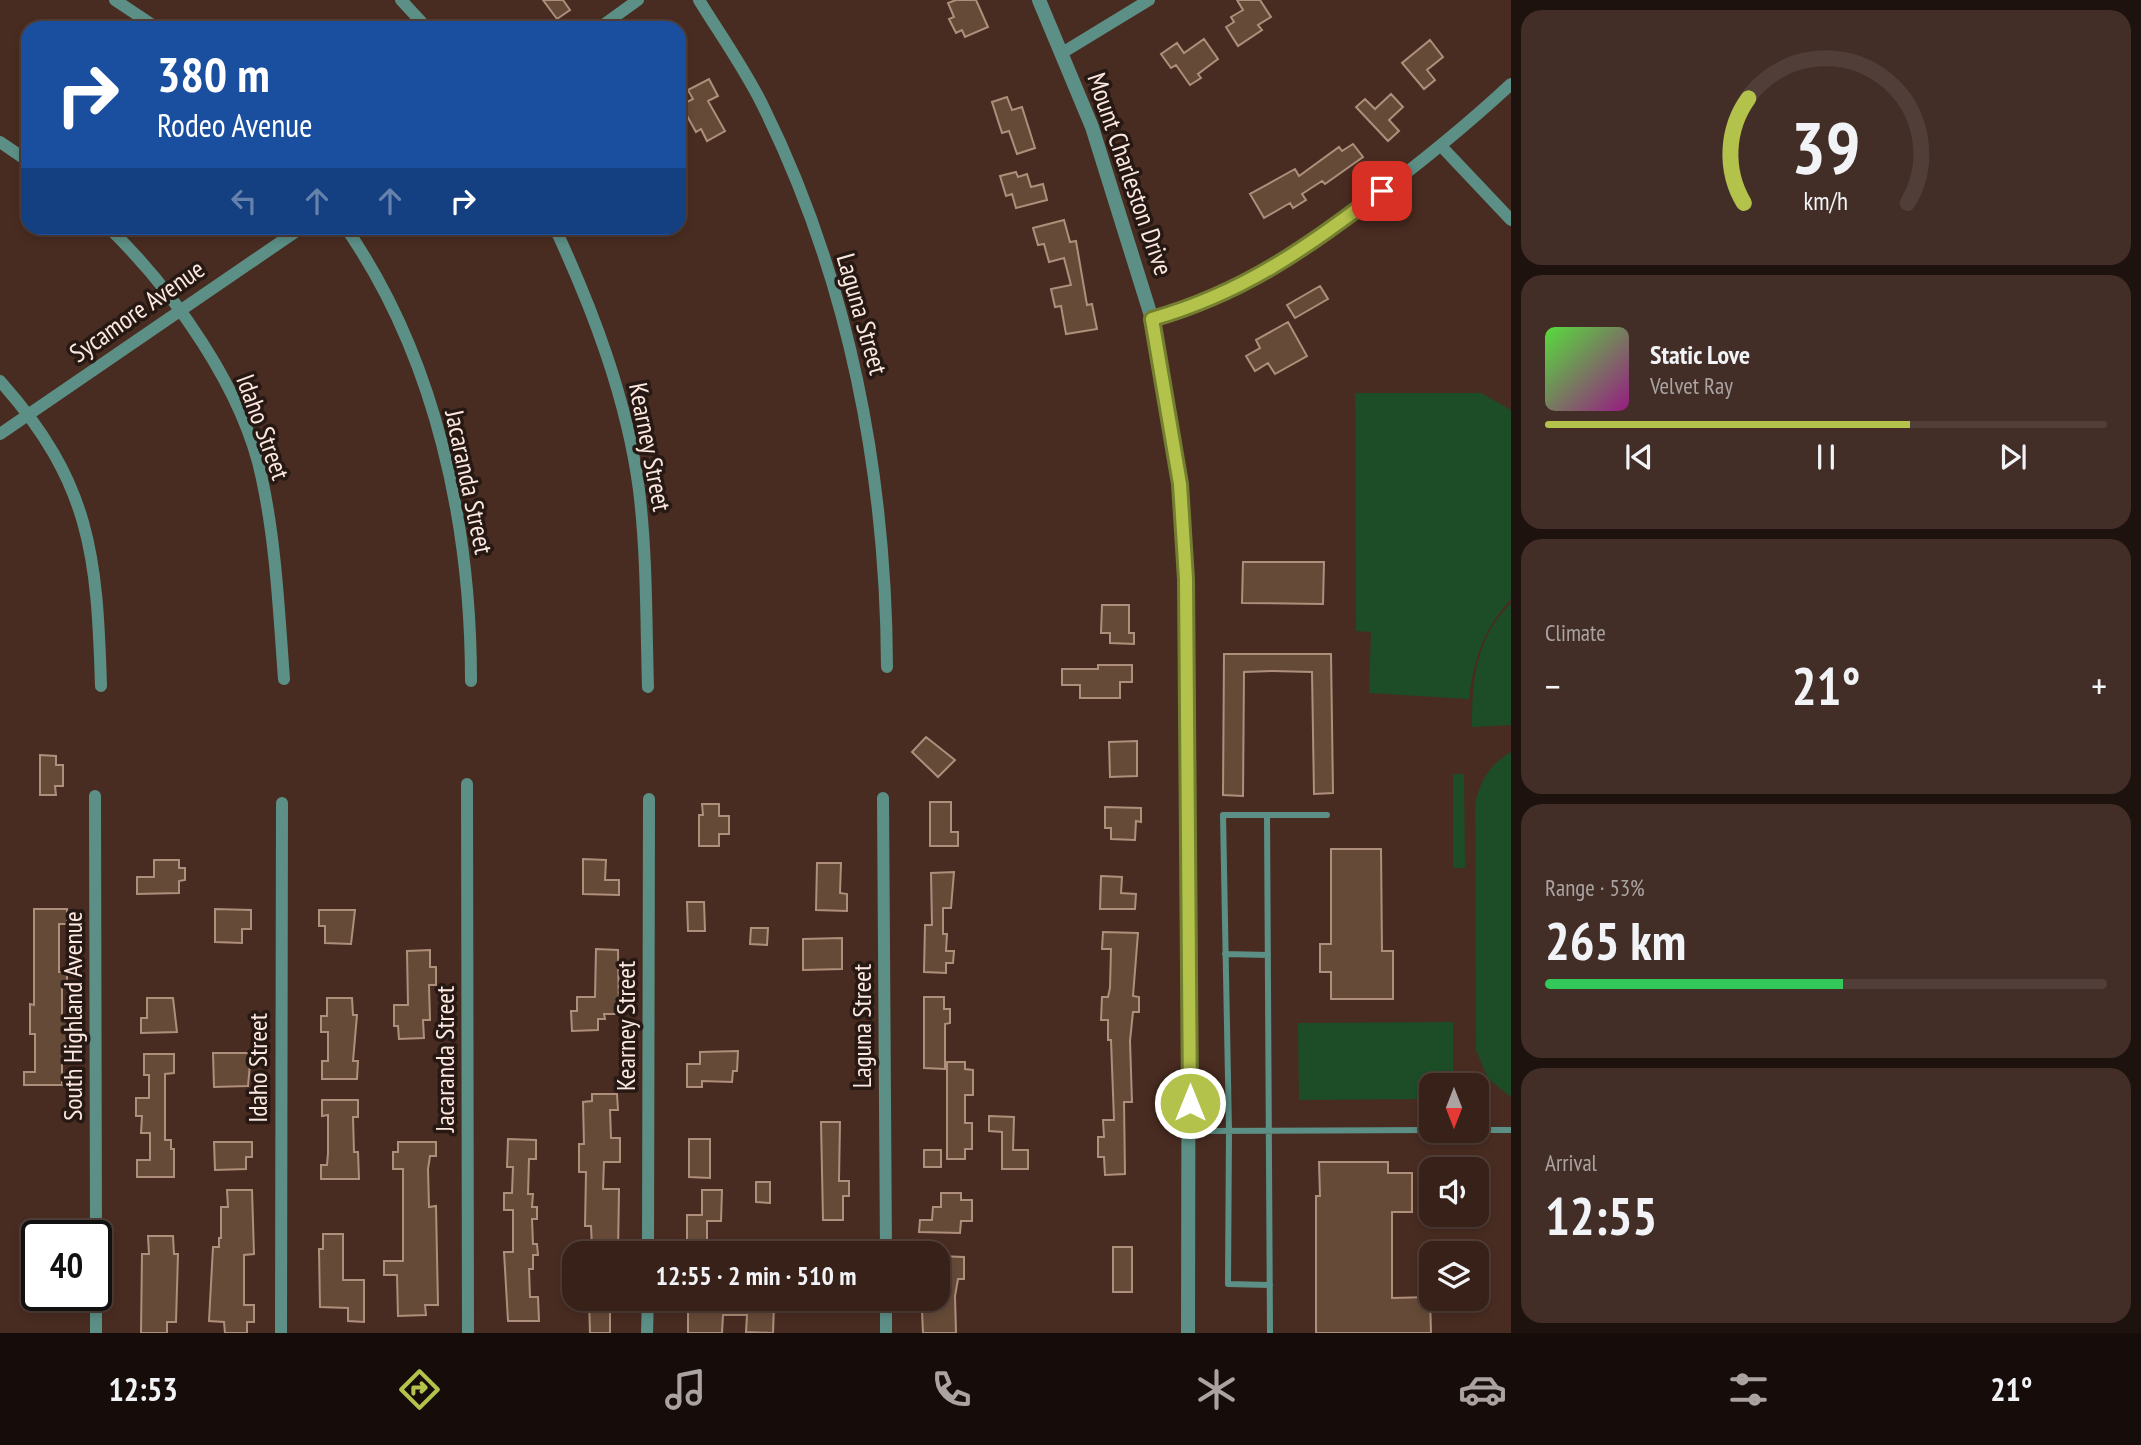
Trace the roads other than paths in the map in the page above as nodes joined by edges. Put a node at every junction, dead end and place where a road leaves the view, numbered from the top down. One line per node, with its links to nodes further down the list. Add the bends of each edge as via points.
1 (116, 0): 7 (street)
2 (401, 0): 8 (street)
3 (638, 0): 9 (street)
4 (699, 0): 25 (street, Laguna Street, via 764,106 812,224 840,309 873,458 886,580)
5 (1038, 0): 10 (street, Mount Charleston Drive)
6 (1149, 0): 10 (street)
7 (147, 21)
8 (420, 21)
9 (609, 21)
10 (1062, 53): 21 (street, Mount Charleston Drive, via 1096,140)
11 (1511, 84): 13 (street)
12 (0, 142): 14 (street)
13 (1442, 147): 15 (street); 21 (street, via 1303,250 1245,284)
14 (21, 156)
15 (1511, 220)
16 (116, 235): 20 (street, Idaho Street)
17 (290, 235): 20 (street, Sycamore Avenue)
18 (350, 235): 27 (street, Jacaranda Street, via 398,321 438,423 459,522 471,634)
19 (558, 235): 29 (street, Kearney Street, via 604,347 624,417 643,529)
20 (179, 309): 23 (street, Sycamore Avenue); 26 (street, Idaho Street, via 232,394 262,477)
21 (1152, 319): 43 (street, Mount Charleston Drive, via 1180,484 1186,579)
22 (0, 381): 23 (street)
23 (29, 414): 24 (street, Sycamore Avenue); 28 (street, via 75,495 92,550)
24 (0, 434)
25 (887, 667)
26 (285, 680)
27 (471, 681)
28 (101, 686)
29 (648, 687)
30 (467, 784): 54 (street, Jacaranda Street)
31 (95, 796): 45 (street, South Highland Avenue)
32 (883, 798): 47 (street, Laguna Street)
33 (649, 799): 46 (street, Kearney Street)
34 (282, 803): 53 (street, Idaho Street)
35 (1266, 815): 36 (lane); 37 (lane, via 1223,815); 38 (lane)
36 (1327, 815)
37 (1225, 954): 38 (lane); 44 (lane)
38 (1268, 954): 39 (lane)
39 (1268, 1130): 40 (lane); 44 (lane); 48 (lane)
40 (1419, 1130)
41 (1489, 1130): 42 (lane)
42 (1511, 1130)
43 (1190, 1131): 44 (lane); 57 (street, Mount Charleston Drive)
44 (1229, 1131): 48 (lane, via 1228,1284)
45 (96, 1220)
46 (648, 1241)
47 (886, 1241)
48 (1270, 1285): 58 (lane)
49 (96, 1311): 52 (street)
50 (648, 1311): 55 (street)
51 (886, 1311): 56 (street)
52 (96, 1333)
53 (281, 1333)
54 (468, 1333)
55 (648, 1333)
56 (886, 1333)
57 (1188, 1333)
58 (1270, 1333)

